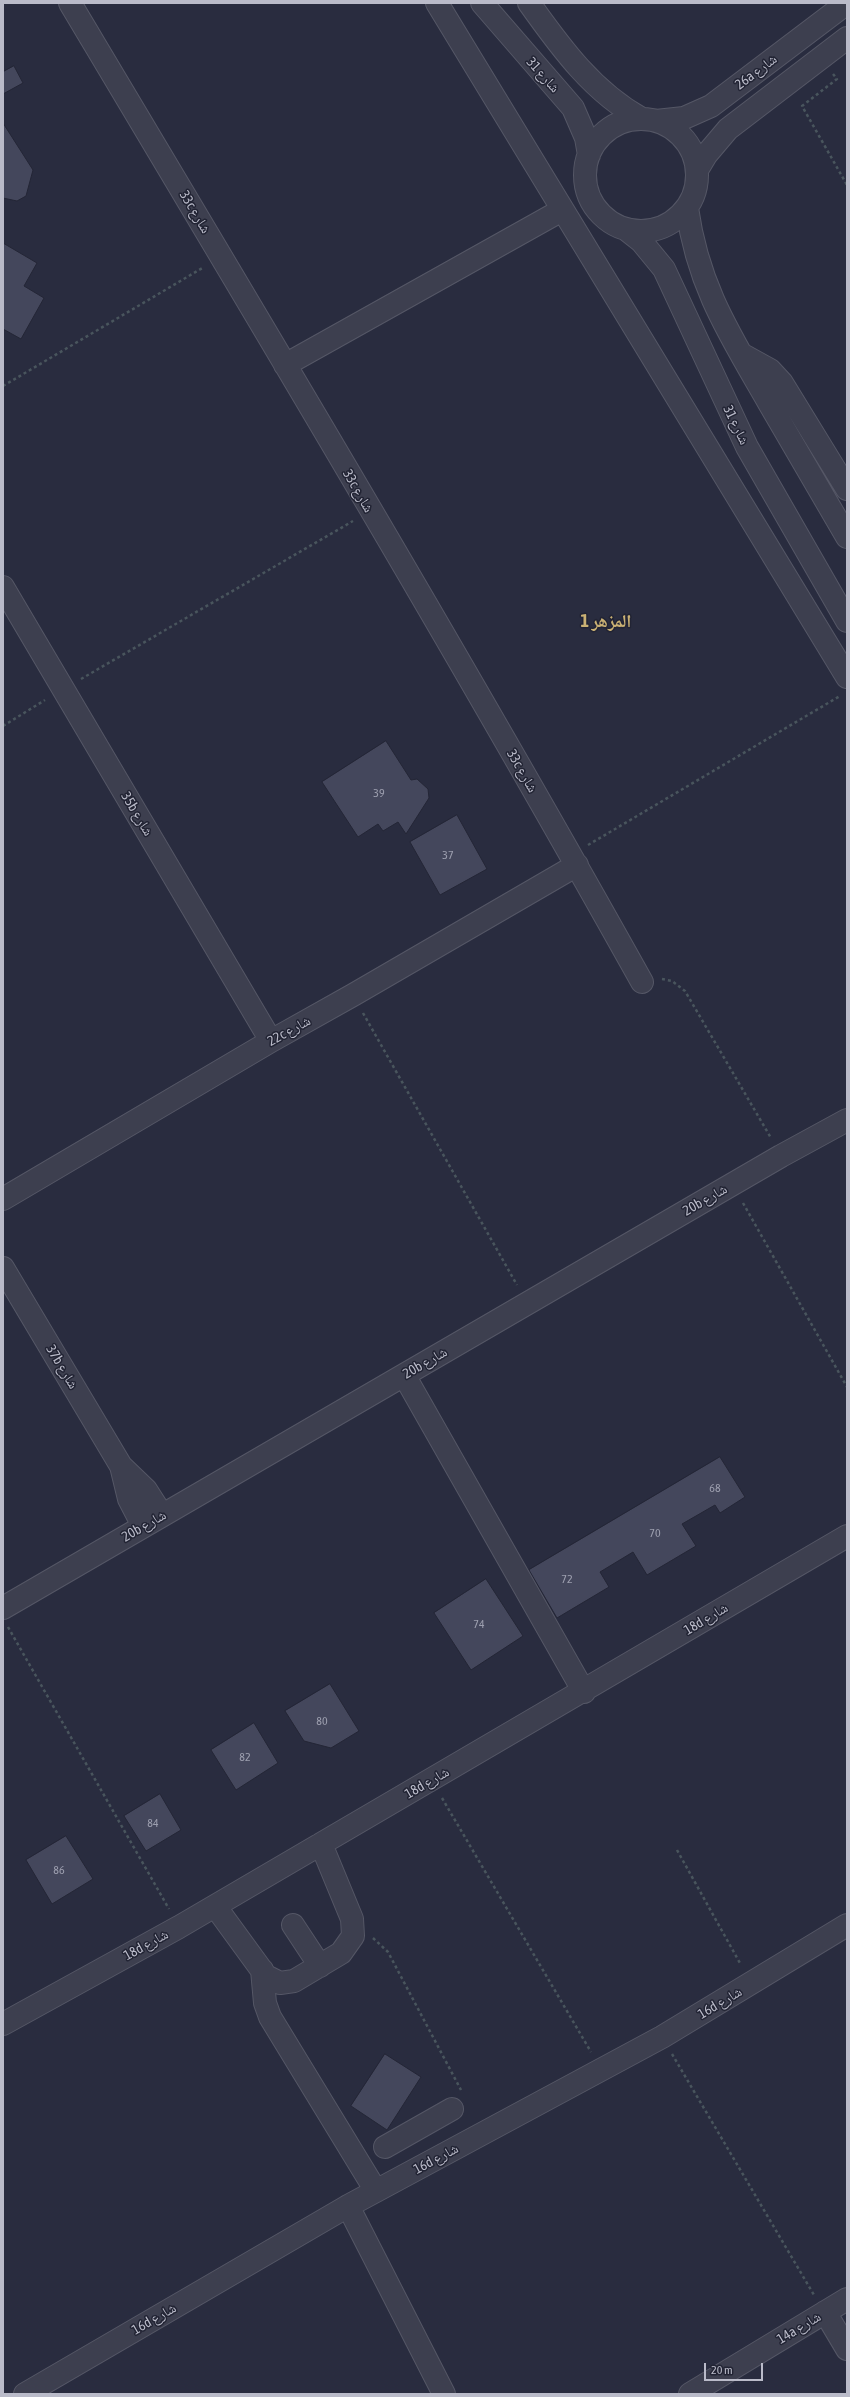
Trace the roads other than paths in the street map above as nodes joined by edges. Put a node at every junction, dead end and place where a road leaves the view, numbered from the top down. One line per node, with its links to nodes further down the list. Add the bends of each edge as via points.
1 (70, 3): 16 (street, 33c شارع)
2 (436, 3): 13 (street)
3 (482, 3): 10 (street, شارع 31, via 573,108 586,138)
4 (529, 3): 7 (street)
5 (543, 3): 7 (street)
6 (847, 3): 9 (street, 26a شارع, via 711,106 684,118)
7 (547, 28): 9 (street, via 600,90 618,105)
8 (847, 38): 11 (street, 26a شارع, via 728,129 709,150)
9 (649, 120): 10 (street, via 616,125 596,143); 11 (street, via 668,126 684,139 694,156)
10 (589, 155): 14 (street, via 586,181 588,194 604,217)
11 (697, 170): 12 (street, via 697,183)
12 (687, 208): 14 (street, via 667,226 641,232); 15 (street, via 690,231 710,298)
13 (562, 210): 16 (street); 21 (street)
14 (627, 230): 20 (street, شارع 31, via 641,241 664,269 746,447)
15 (740, 353): 17 (street, via 770,370 782,383); 18 (street)
16 (285, 366): 22 (street, 33c شارع)
17 (847, 489)
18 (847, 537)
19 (3, 587): 24 (street, 35b شارع)
20 (847, 621)
21 (847, 677)
22 (573, 860): 23 (street, 33c شارع); 24 (street, 22c شارع, via 353,995)
23 (642, 982)
24 (271, 1041): 26 (street, 22c شارع)
25 (847, 1120): 28 (street, 20b شارع)
26 (3, 1199)
27 (3, 1268): 29 (street, 37b شارع)
28 (404, 1375): 30 (street, 20b شارع); 34 (street)
29 (121, 1466): 30 (street, 37b شارع, via 146,1490); 31 (street, 37b شارع, via 129,1499)
30 (162, 1516): 31 (street, 20b شارع)
31 (143, 1526): 33 (street, 20b شارع)
32 (847, 1536): 34 (street, 18d شارع)
33 (5, 1617)
34 (584, 1692): 35 (street, 18d شارع)
35 (321, 1844): 36 (street, 18d شارع); 39 (street, via 354,1927 353,1936 346,1948)
36 (216, 1906): 40 (street); 41 (street, 18d شارع)
37 (293, 1925): 39 (street)
38 (847, 1925): 42 (street, 16d شارع, via 662,2037)
39 (320, 1966): 40 (street, via 287,1983 273,1981)
40 (262, 1970): 44 (street, via 265,2002 270,2017)
41 (3, 2024)
42 (450, 2151): 43 (street, 16d شارع); 43 (street, via 449,2107 394,2142)
43 (420, 2168): 44 (street, 16d شارع)
44 (376, 2191): 45 (street, 16d شارع)
45 (348, 2206): 49 (street, 16d شارع); 50 (street)
46 (847, 2299): 47 (street, 14a شارع)
47 (825, 2312): 48 (street); 51 (street, 14a شارع)
48 (847, 2348)
49 (25, 2394)
50 (444, 2394)
51 (690, 2394)

